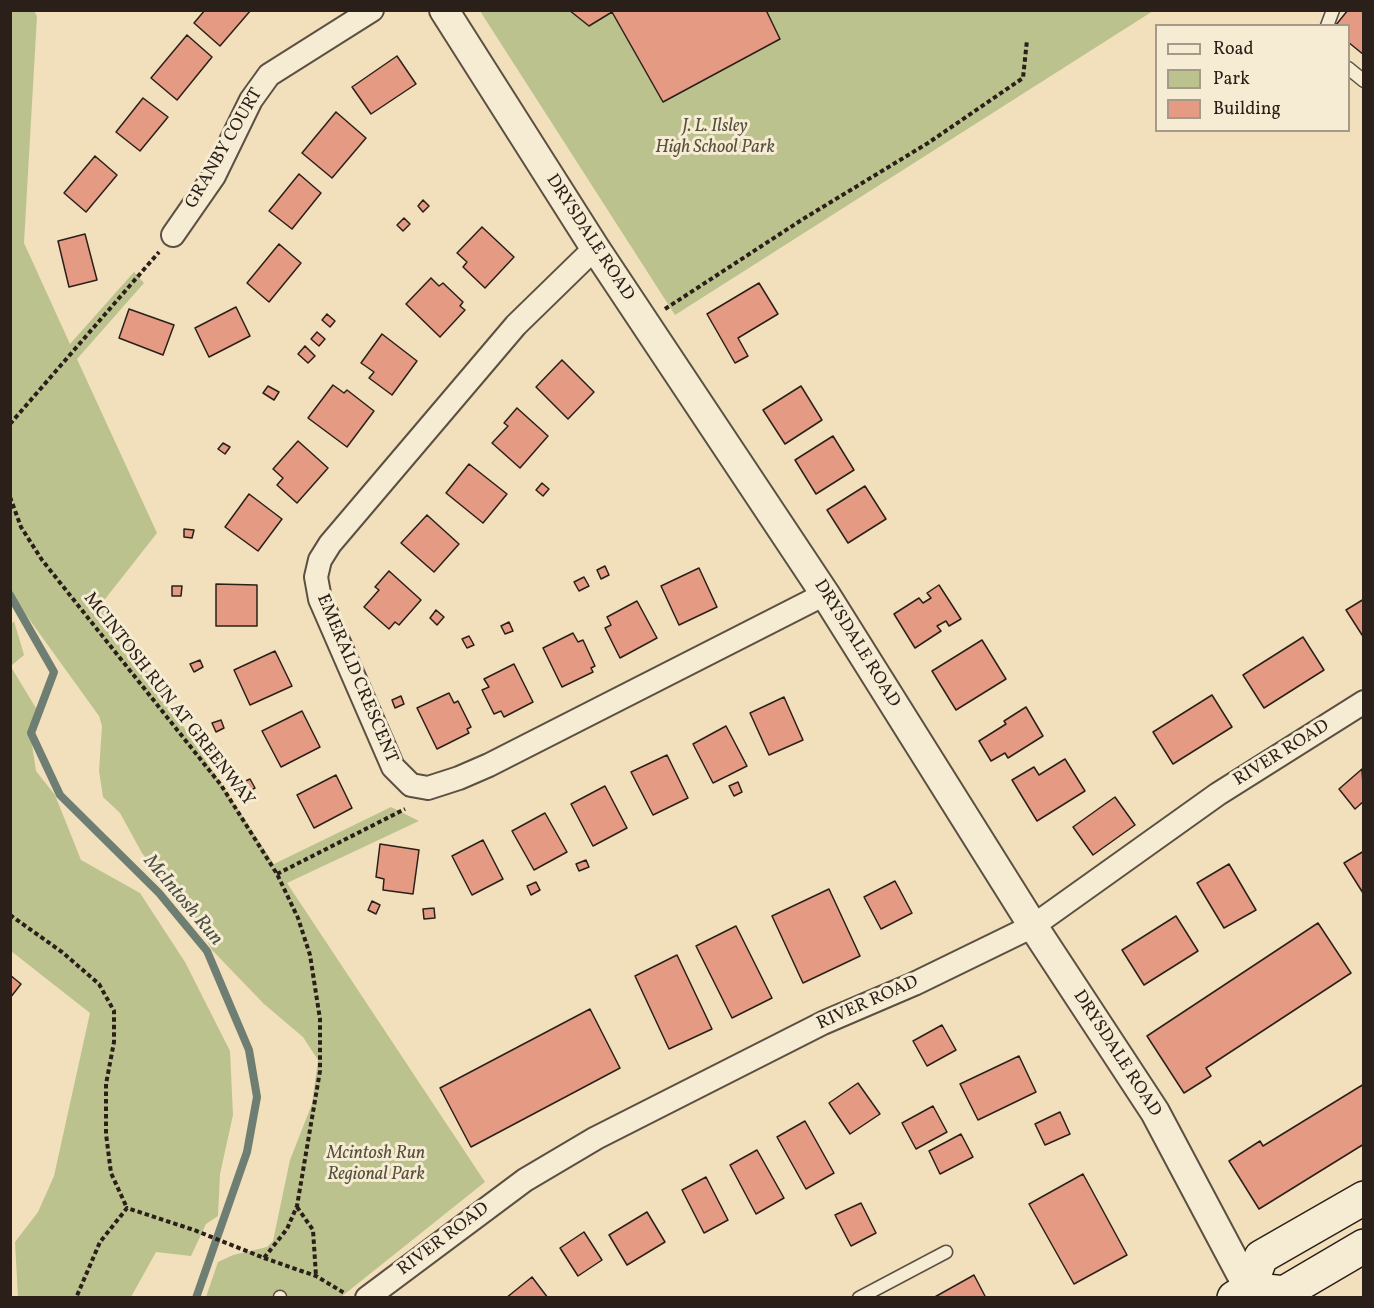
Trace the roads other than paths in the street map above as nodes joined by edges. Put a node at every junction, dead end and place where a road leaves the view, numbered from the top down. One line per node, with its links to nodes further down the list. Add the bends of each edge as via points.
1 (372, 10): 5 (street, GRANBY COURT, via 270,75 251,100 214,176)
2 (444, 10): 6 (street, DRYSDALE ROAD)
3 (1350, 70): 4 (lane)
4 (1364, 81)
5 (173, 235)
6 (595, 248): 7 (street, DRYSDALE ROAD); 7 (street, EMERALD CRESCENT, via 516,325 320,560 316,585 320,602 393,767 411,785 428,788 489,765)
7 (825, 594): 9 (street, DRYSDALE ROAD)
8 (1364, 702): 9 (street, RIVER ROAD, via 1218,794)
9 (1034, 926): 13 (street, DRYSDALE ROAD, via 1155,1112); 14 (street, RIVER ROAD, via 824,1023 596,1138 525,1180)
10 (1364, 1198): 13 (main road, via 1261,1257)
11 (1364, 1246): 13 (main road, via 1284,1293)
12 (946, 1252): 15 (lane)
13 (1241, 1293)
14 (367, 1298)
15 (859, 1298)

